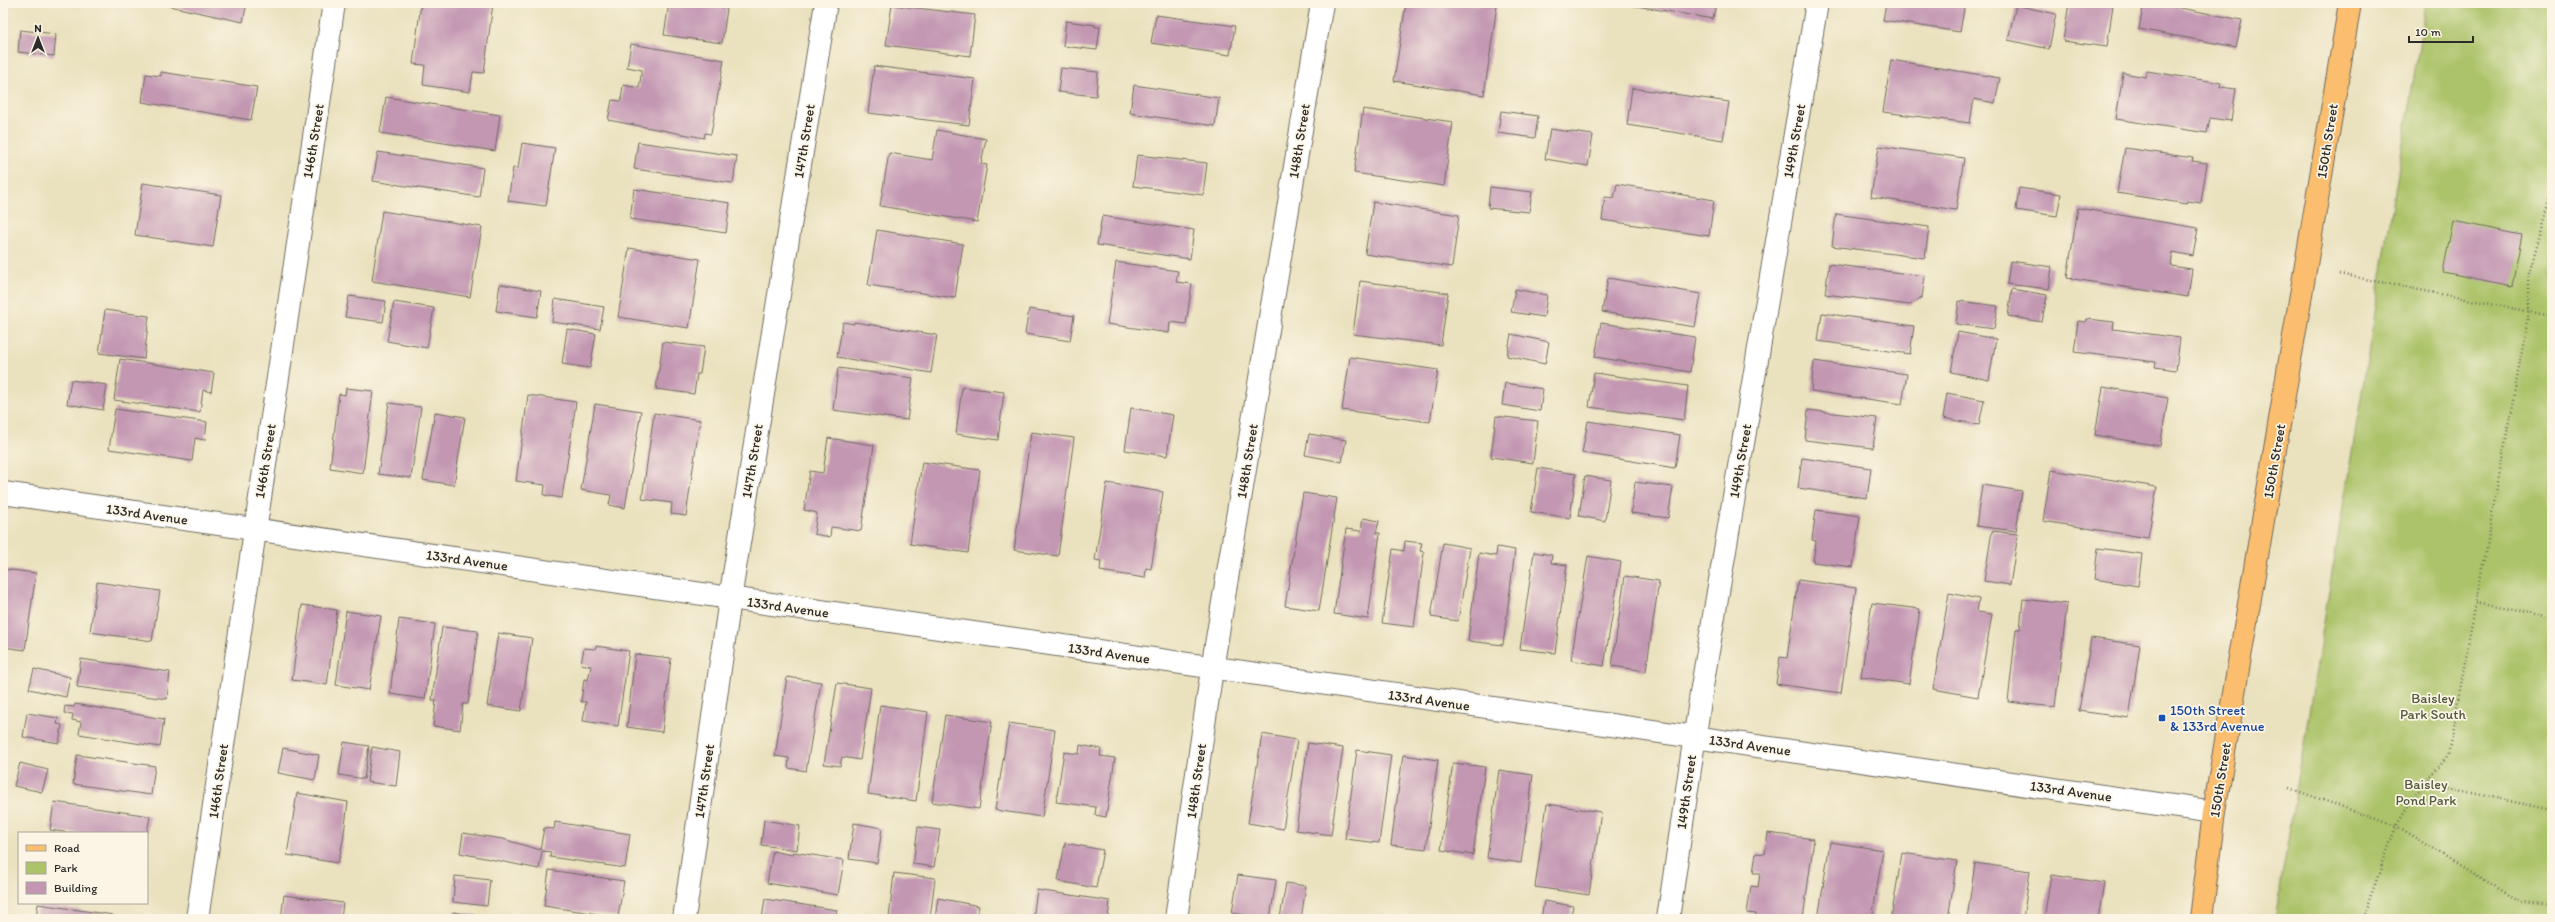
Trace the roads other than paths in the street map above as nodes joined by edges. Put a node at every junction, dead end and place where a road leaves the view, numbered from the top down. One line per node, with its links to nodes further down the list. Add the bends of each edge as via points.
1 (334, 3): 7 (street, 146th Street)
2 (826, 3): 8 (street, 147th Street)
3 (1322, 3): 9 (street, 148th Street)
4 (1817, 3): 10 (street, 149th Street)
5 (2350, 3): 11 (main road, 150th Street)
6 (3, 493): 7 (street, 133rd Avenue)
7 (254, 530): 8 (street, 133rd Avenue); 12 (street, 146th Street)
8 (730, 598): 9 (street, 133rd Avenue); 13 (street, 147th Street)
9 (1212, 669): 10 (street, 133rd Avenue); 14 (street, 148th Street)
10 (1694, 737): 11 (street, 133rd Avenue); 15 (street, 149th Street)
11 (2214, 812): 16 (main road, 150th Street)
12 (197, 919)
13 (684, 919)
14 (1176, 919)
15 (1668, 919)
16 (2201, 919)

